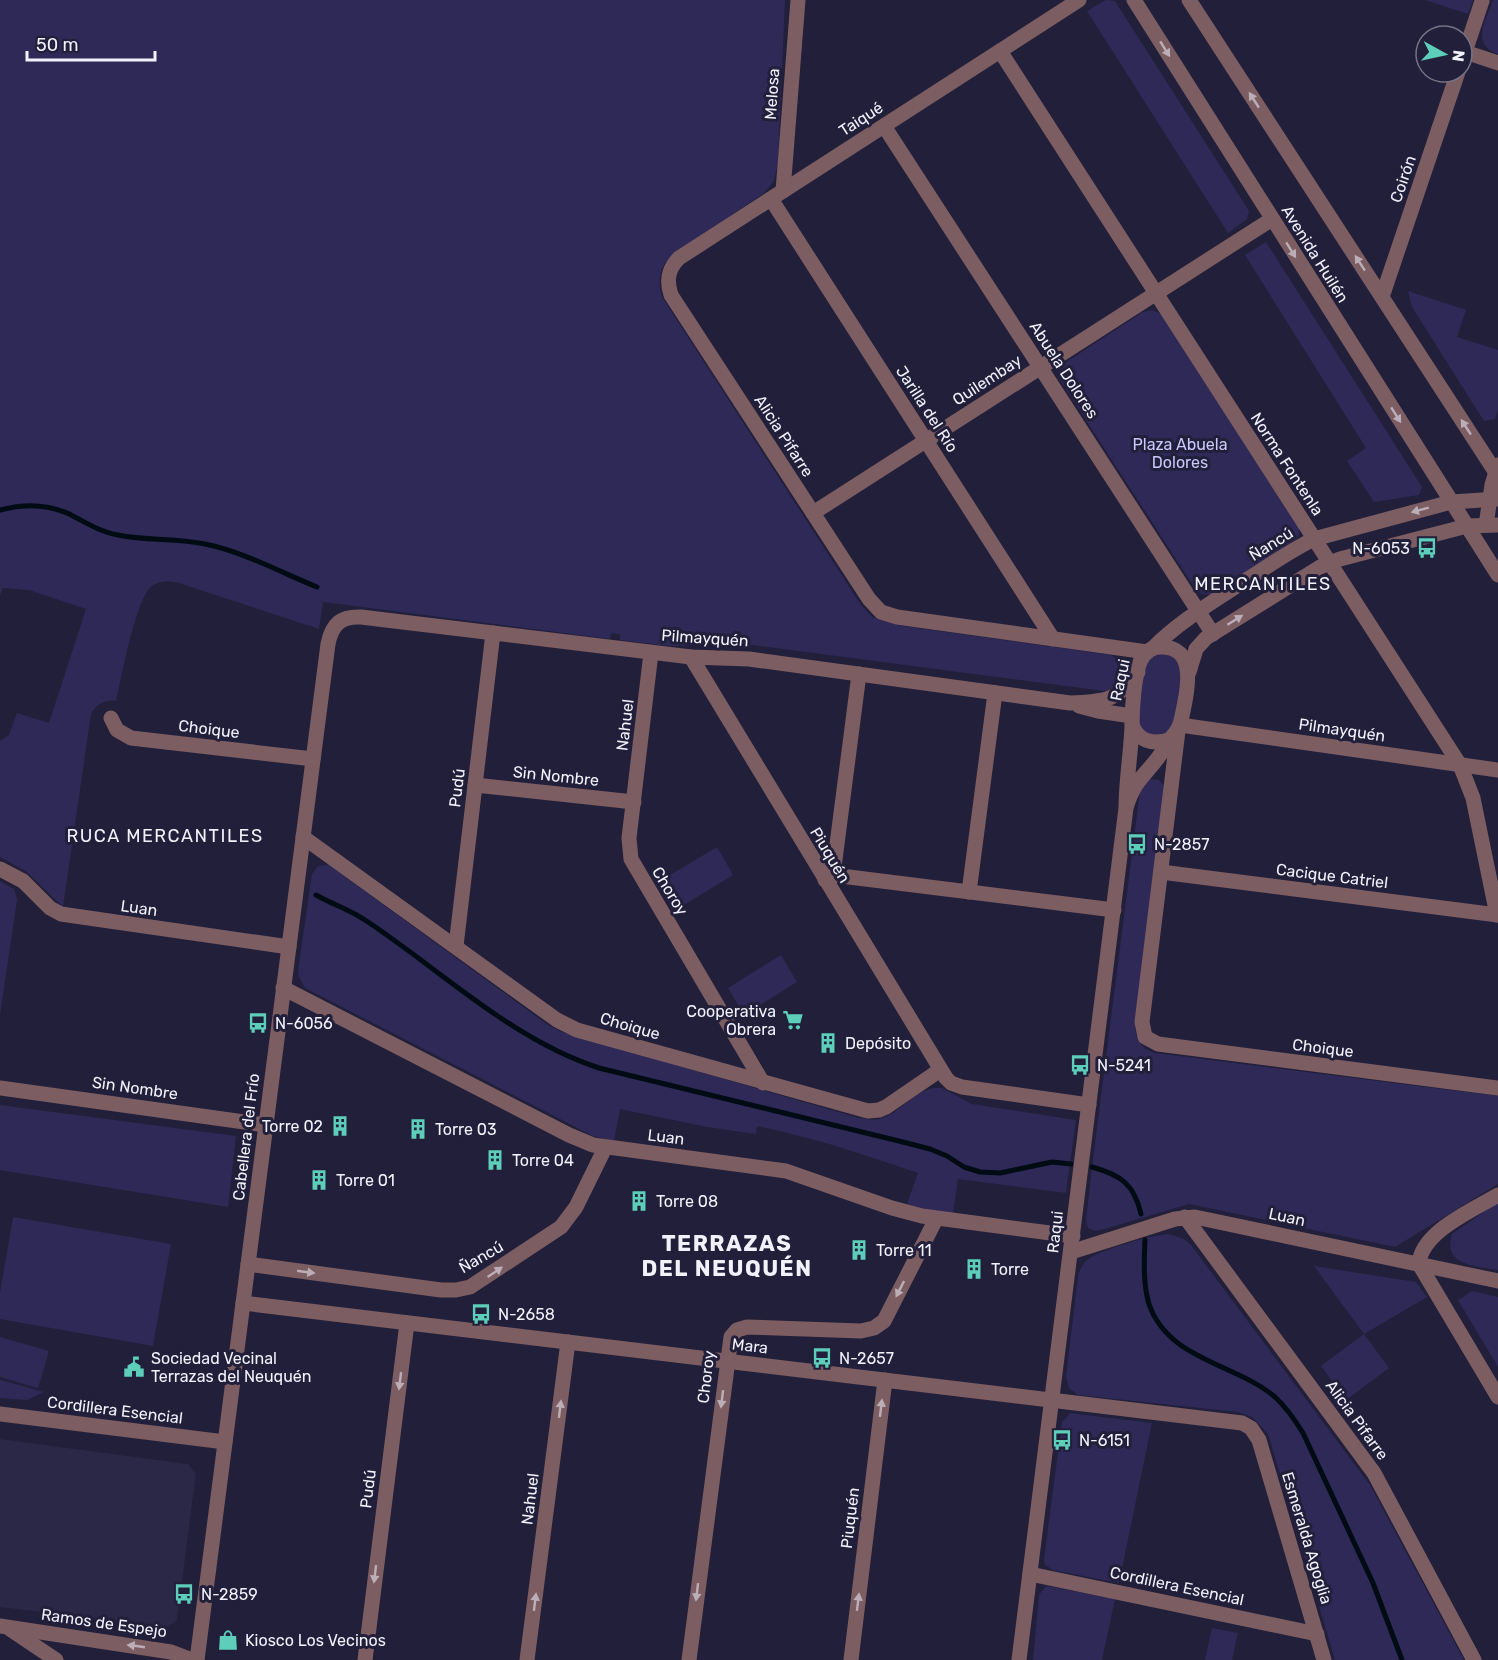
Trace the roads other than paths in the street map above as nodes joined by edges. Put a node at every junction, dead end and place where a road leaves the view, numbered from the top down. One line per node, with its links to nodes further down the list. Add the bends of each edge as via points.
1 (798, 0): 12 (street, Melosa)
2 (1079, 0): 7 (street, Taiqué)
3 (1134, 0): 13 (street, Avenida Huilén, one-way to 13)
4 (1189, 0): 16 (street, Avenida Huilén, one-way to 4)
5 (1482, 2): 6 (street)
6 (1474, 26)
7 (1000, 51): 11 (street, Taiqué); 15 (street, Norma Fontenla)
8 (1474, 59): 9 (street)
9 (1498, 63)
10 (1454, 84): 16 (street, Coirón)
11 (884, 126): 12 (street, Taiqué); 17 (street, Abuela Dolores)
12 (777, 195): 14 (street, Taiqué, via 679,258); 18 (street, Jarilla del Río)
13 (1272, 219): 15 (street, Quilembay); 21 (street, Avenida Huilén, one-way to 21)
14 (668, 275): 22 (street, Alicia Pifarre, via 671,295)
15 (1156, 293): 17 (street, Quilembay); 25 (street, Norma Fontenla)
16 (1382, 297): 19 (street, Avenida Huilén, one-way to 16)
17 (1041, 368): 18 (street, Quilembay); 28 (street, Abuela Dolores)
18 (926, 441): 22 (street, Quilembay); 32 (street, Jarilla del Río)
19 (1497, 471): 20 (street)
20 (1494, 499): 21 (street, Ñancú); 23 (street)
21 (1451, 502): 24 (street, Avenida Huilén); 25 (street, Ñancú, one-way to 25)
22 (813, 513): 32 (street, Alicia Pifarre, via 881,612)
23 (1492, 525): 24 (street)
24 (1467, 526): 26 (street); 27 (street, Avenida Huilén)
25 (1314, 539): 26 (street, Norma Fontenla); 28 (street, Ñancú)
26 (1330, 563): 31 (street, one-way to 26); 45 (street, Norma Fontenla)
27 (1498, 575)
28 (1198, 611): 31 (street, Abuela Dolores); 33 (street, Ñancú)
29 (338, 621): 30 (street, Pilmayquén, via 361,618); 44 (street, Cabellera del Frío, via 328,644)
30 (494, 633): 34 (street, Pilmayquén); 47 (street, Pudú)
31 (1213, 634): 38 (street, via 1196,649)
32 (1053, 639): 33 (street)
33 (1150, 650): 36 (street, Raqui); 38 (street, Raqui, via 1166,647 1178,652 1187,663)
34 (651, 652): 35 (street, Pilmayquén); 48 (street, Nahuel)
35 (691, 657): 37 (street, Pilmayquén, via 749,659); 53 (street, Piuquén)
36 (1138, 672): 40 (street, Pilmayquén, via 1117,695); 42 (street, Raqui)
37 (859, 674): 39 (street, Pilmayquén); 53 (street)
38 (1188, 678): 43 (street, Raqui)
39 (995, 693): 40 (street, Pilmayquén); 54 (street)
40 (1070, 703): 42 (street, Pilmayquén)
41 (111, 718): 44 (street, Choique, via 117,730 131,738)
42 (1132, 720): 43 (street, Raqui, via 1134,731 1143,740 1156,743); 49 (street, Raqui)
43 (1176, 732): 45 (street, Pilmayquén); 49 (street, Raqui, via 1137,782); 52 (street, Raqui)
44 (313, 759): 50 (street, Cabellera del Frío)
45 (1460, 765): 46 (street, Pilmayquén); 56 (street, Norma Fontenla, via 1473,798)
46 (1498, 770)
47 (475, 785): 48 (street, Sin Nombre); 57 (street, Pudú)
48 (634, 802): 62 (street, Choroy, via 629,849 635,867)
49 (1126, 808): 55 (street, Raqui)
50 (303, 837): 57 (street, Choique); 58 (street, Cabellera del Frío)
51 (0, 869): 58 (street, Luan, via 23,881 61,914)
52 (1161, 872): 56 (street, Cacique Catriel); 60 (street, Raqui, via 1142,1022)
53 (829, 877): 54 (street); 61 (street, Piuquén)
54 (969, 892): 55 (street)
55 (1114, 910): 65 (street, Raqui)
56 (1497, 915)
57 (456, 946): 62 (street, Choique, via 567,1026)
58 (289, 947): 59 (street, Cabellera del Frío)
59 (283, 988): 66 (street, Cabellera del Frío); 67 (street, Luan, via 575,1137)
60 (1145, 1037): 64 (street, Choique, via 1158,1044)
61 (940, 1070): 62 (street, Choique, via 886,1107 868,1111); 65 (street, via 956,1086)
62 (763, 1083)
63 (0, 1088): 66 (street, Sin Nombre)
64 (1498, 1088)
65 (1089, 1105): 71 (street, Raqui)
66 (266, 1125): 73 (street, Cabellera del Frío)
67 (605, 1148): 70 (street, Luan, via 786,1171); 73 (street, Ñancú, one-way to 67, via 441,1290 470,1287 561,1227 576,1207)
68 (1498, 1195): 74 (street, via 1433,1236 1422,1250)
69 (1185, 1217): 72 (street, Luan); 74 (street, Luan, via 1213,1219); 98 (street, Alicia Pifarre, via 1374,1473)
70 (936, 1219): 71 (street, Luan); 79 (street, Choroy, one-way to 79, via 880,1325 861,1331 741,1327 731,1337)
71 (1073, 1236): 72 (street, Raqui)
72 (1071, 1252): 82 (street, Raqui)
73 (248, 1264): 76 (street, Cabellera del Frío)
74 (1419, 1264): 75 (street, Luan); 81 (street)
75 (1498, 1281)
76 (243, 1303): 77 (street, Mara); 85 (street, Cabellera del Frío)
77 (407, 1323): 78 (street, Mara); 92 (street, Pudú, one-way to 92)
78 (568, 1342): 79 (street, Mara); 93 (street, Nahuel, one-way to 78)
79 (726, 1361): 80 (street, Mara); 94 (street, Choroy, one-way to 94)
80 (885, 1380): 82 (street, Mara); 95 (street, Piuquén, one-way to 80)
81 (1498, 1397)
82 (1052, 1400): 84 (street, Mara, via 1236,1422); 86 (street, Raqui)
83 (0, 1414): 85 (street, Cordillera Esencial)
84 (1251, 1428): 88 (street, Esmeralda Agoglia, via 1259,1440)
85 (225, 1442): 91 (street, Cabellera del Frío)
86 (1030, 1574): 88 (street, Cordillera Esencial); 96 (street, Raqui)
87 (4, 1627): 89 (street, Ramos de Espejo); 90 (street, Ramos de Espejo, one-way to 87, via 171,1652)
88 (1317, 1634): 97 (street, Esmeralda Agoglia)
89 (56, 1660)
90 (192, 1660)
91 (197, 1660)
92 (365, 1660)
93 (527, 1660)
94 (689, 1660)
95 (851, 1660)
96 (1019, 1660)
97 (1324, 1660)
98 (1474, 1660)

